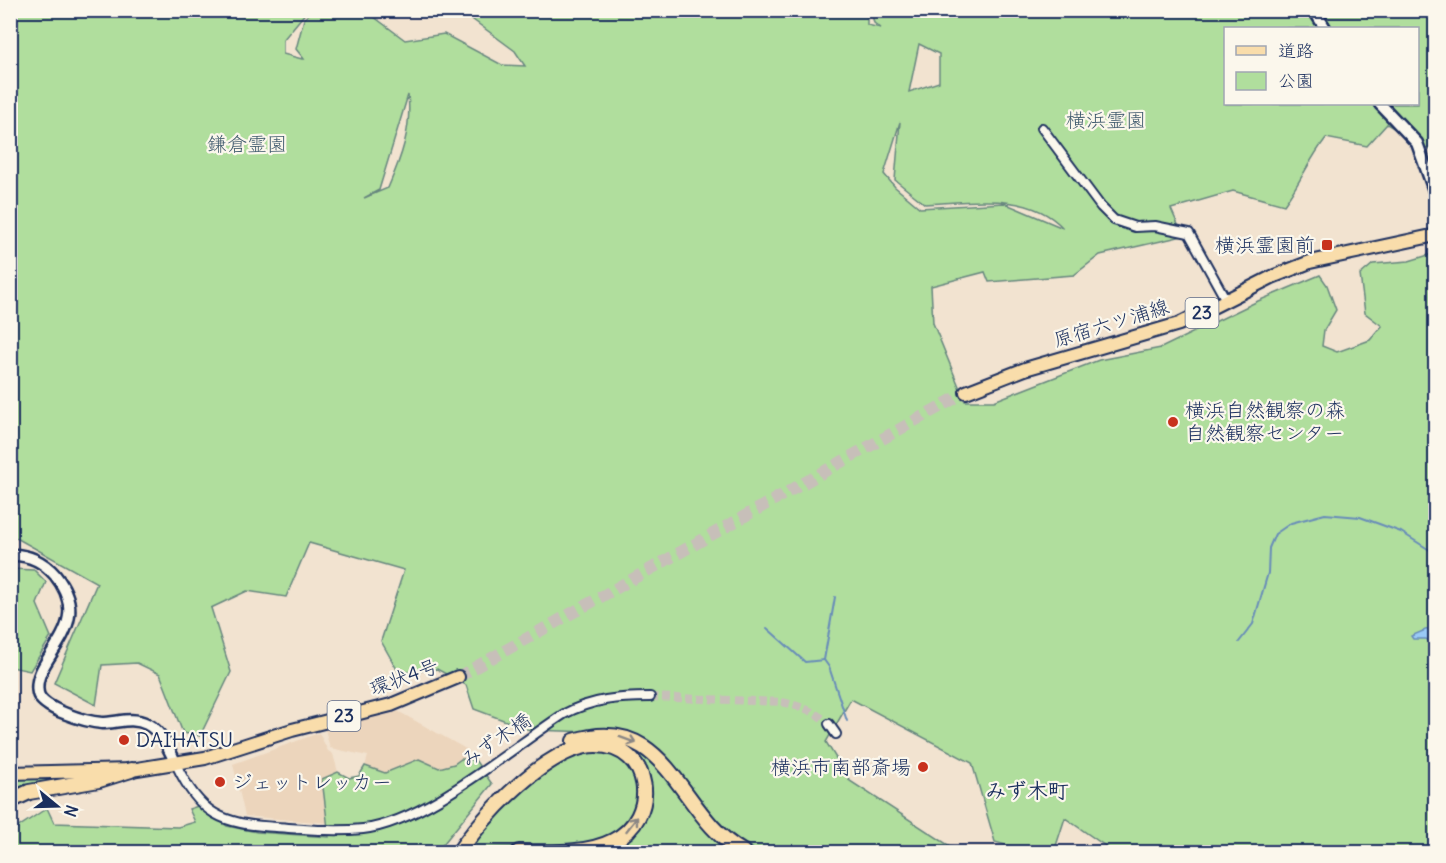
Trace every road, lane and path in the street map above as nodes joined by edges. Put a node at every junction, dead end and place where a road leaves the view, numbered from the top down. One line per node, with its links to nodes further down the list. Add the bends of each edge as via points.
1 (1314, 10): 2 (main road)
2 (1324, 27)
3 (1381, 105): 5 (main road, via 1417,143)
4 (1042, 128): 7 (street, via 1114,220 1189,233)
5 (1436, 196)
6 (1436, 235): 7 (main road, 原宿六ツ浦線 / 23, via 1310,262)
7 (1226, 300): 8 (main road, 原宿六ツ浦線 / 23, via 1179,324 1025,369)
8 (966, 392)
9 (10, 555): 14 (main road, via 45,566 61,583 69,604 64,632 40,676 38,694 42,702 100,723 145,723 164,740)
10 (458, 678): 14 (main road, 環状4号 / 23, via 392,705)
11 (650, 697): 14 (street, みず木橋, via 601,699 564,714 422,809 365,829 329,831 230,822 202,805)
12 (829, 724): 13 (street)
13 (836, 734)
14 (176, 764): 15 (main road, 環状4号 / 23)
15 (131, 770): 16 (main road, 環状4号 / 23); 17 (highway, via 99,780 28,792)
16 (10, 773)
17 (10, 801)
18 (449, 852): 21 (highway, one-way to 21, via 488,803 533,763 558,747 596,734 626,739 653,753 708,823)
19 (459, 852): 20 (highway, one-way to 19, via 612,842 637,820 645,796 638,768 622,753 598,745 562,756 516,788)
20 (519, 852)
21 (743, 852)

